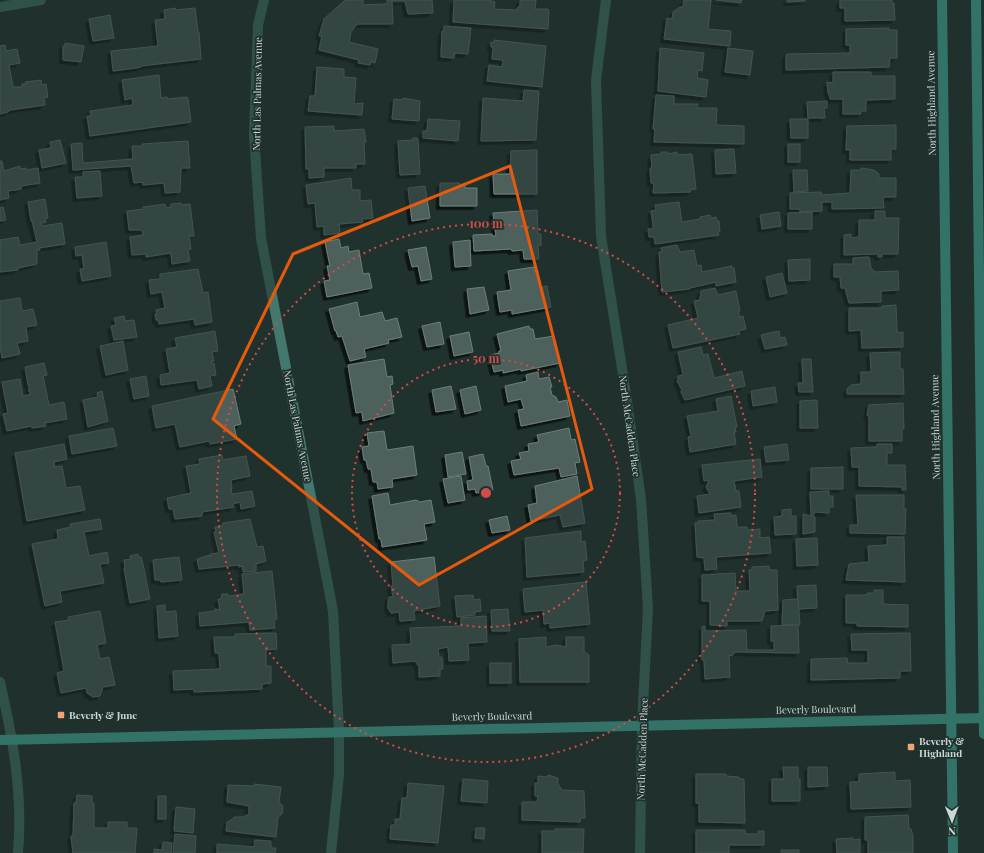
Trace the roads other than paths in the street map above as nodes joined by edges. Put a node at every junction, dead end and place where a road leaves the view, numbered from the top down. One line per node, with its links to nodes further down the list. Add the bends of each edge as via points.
1 (40, 0): 6 (street)
2 (264, 0): 11 (street, North Las Palmas Avenue, via 258,25 254,134 261,238 333,611)
3 (606, 0): 10 (street, North McCadden Place, via 596,80 601,236 640,499 648,608)
4 (942, 0): 8 (main road, North Highland Avenue)
5 (976, 0): 9 (main road)
6 (0, 7)
7 (0, 682): 14 (street)
8 (950, 718): 9 (main road, Beverly Boulevard); 10 (main road, Beverly Boulevard); 18 (main road, North Highland Avenue)
9 (984, 718): 12 (main road)
10 (642, 725): 11 (main road, Beverly Boulevard); 17 (street, North McCadden Place)
11 (339, 731): 14 (main road, Beverly Boulevard); 16 (street, North Las Palmas Avenue, via 339,774)
12 (984, 734)
13 (0, 740): 14 (main road, Beverly Boulevard)
14 (12, 740): 15 (street, via 19,779)
15 (18, 853)
16 (331, 853)
17 (640, 853)
18 (953, 853)

